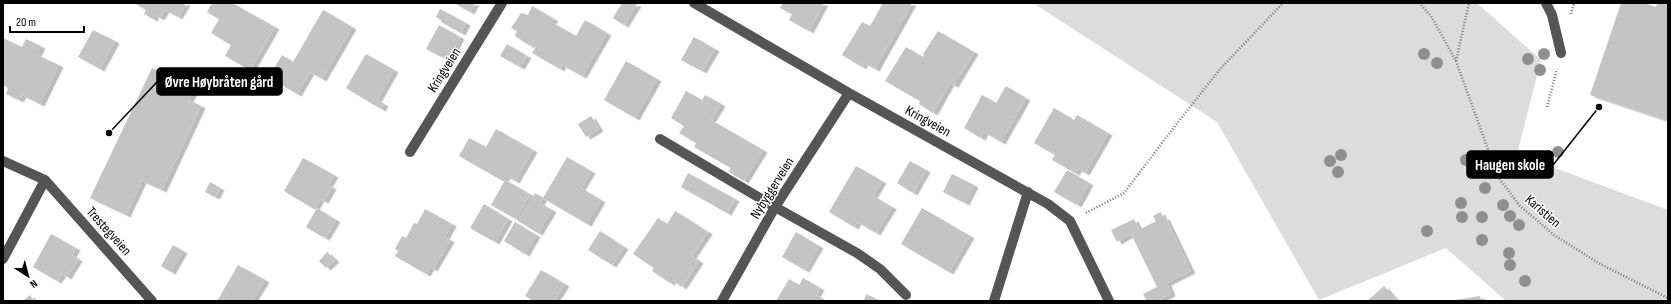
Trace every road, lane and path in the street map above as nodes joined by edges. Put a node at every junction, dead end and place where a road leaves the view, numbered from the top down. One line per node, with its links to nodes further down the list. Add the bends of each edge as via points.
1 (502, 3): 11 (street, Kringveien)
2 (694, 3): 9 (street, Kringveien)
3 (1284, 3): 16 (path, via 1221,68 1124,193)
4 (1418, 3): 8 (path, Karistien, via 1431,16)
5 (1469, 3): 8 (path)
6 (1546, 3): 7 (street, via 1552,15)
7 (1561, 53)
8 (1456, 61): 19 (path, Karistien, via 1498,177 1520,206 1554,235 1600,264)
9 (849, 92): 14 (street, Kringveien); 15 (street, Nybyggerveien)
10 (660, 139): 15 (street)
11 (410, 152)
12 (3, 161): 13 (street)
13 (45, 180): 17 (street); 20 (street, Trestegveien)
14 (1028, 192): 16 (street, Kringveien); 22 (street)
15 (775, 208): 18 (street, via 857,253 880,269); 21 (street, Nybyggerveien)
16 (1070, 221): 23 (street, Kringveien)
17 (3, 259)
18 (906, 295)
19 (1668, 298)
20 (152, 301)
21 (722, 301)
22 (994, 301)
23 (1109, 301)

